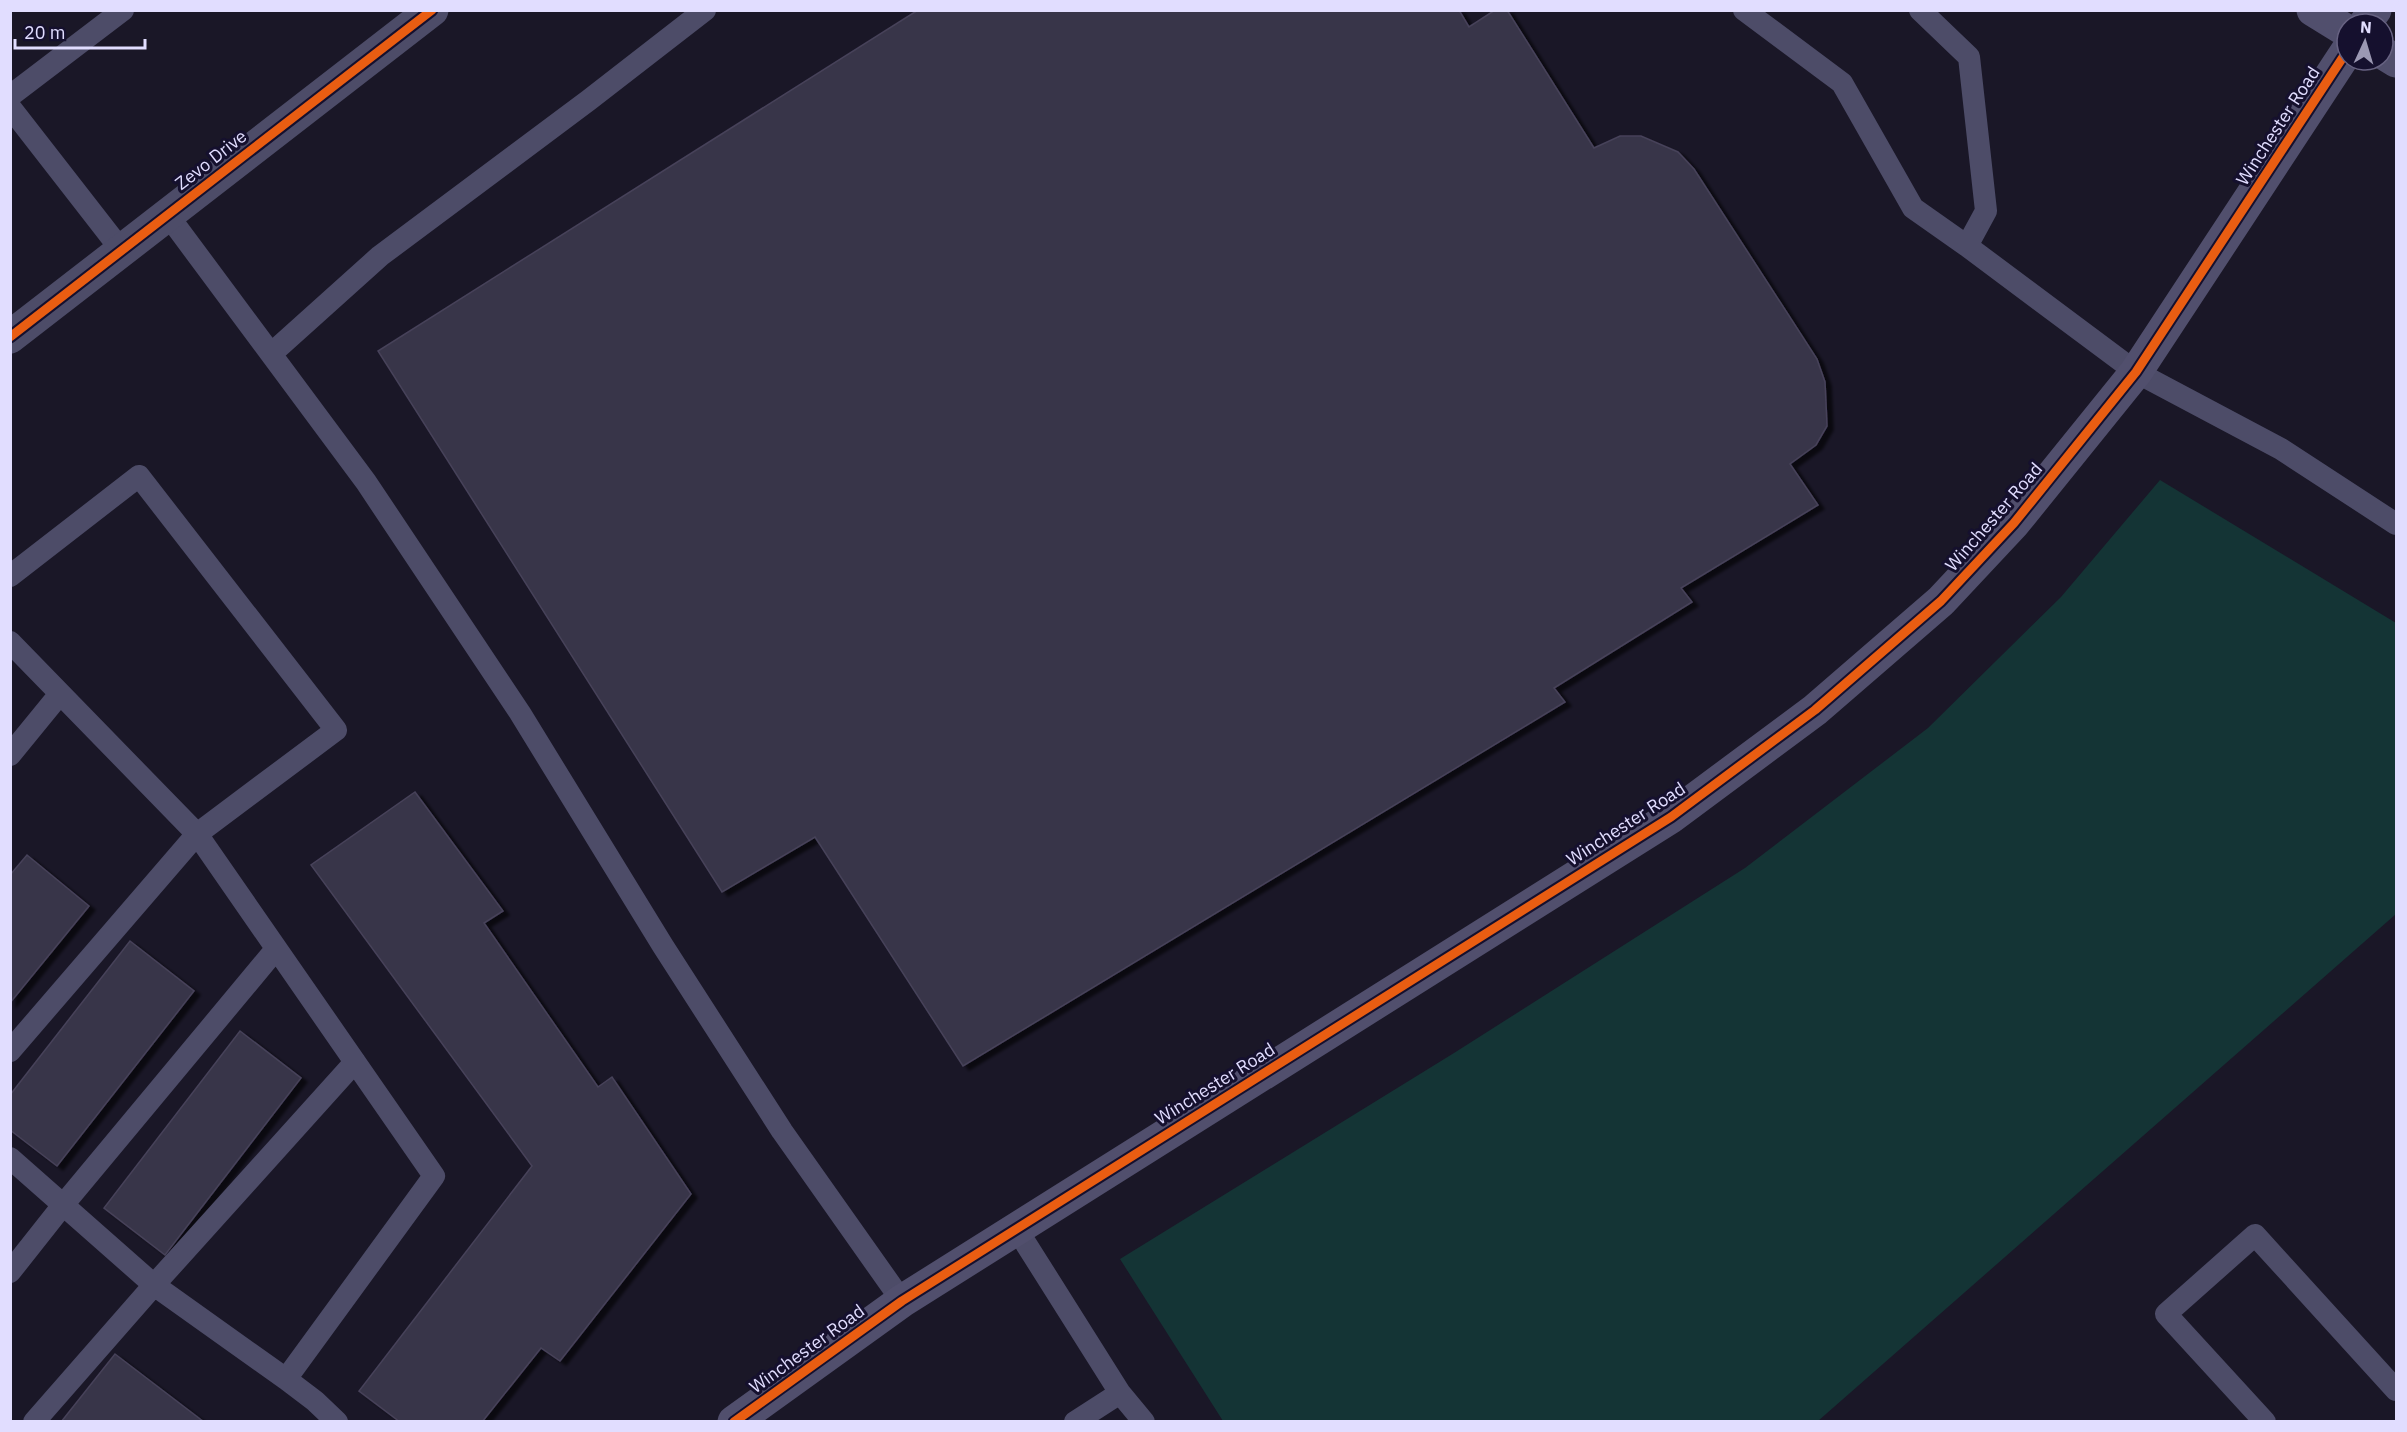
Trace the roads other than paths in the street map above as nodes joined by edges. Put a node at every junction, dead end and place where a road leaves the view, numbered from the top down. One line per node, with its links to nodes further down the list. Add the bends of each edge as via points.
1 (123, 10): 9 (lane)
2 (432, 10): 11 (street, Zevo Drive)
3 (705, 10): 15 (lane, via 380,256)
4 (1744, 10): 12 (lane, via 1842,83 1913,208)
5 (1920, 10): 12 (lane, via 1969,57 1986,211)
6 (2313, 10): 7 (street)
7 (2335, 24)
8 (2335, 69): 16 (street, Winchester Road)
9 (10, 96)
10 (10, 107): 13 (lane)
11 (167, 214): 13 (street, Zevo Drive); 15 (lane)
12 (1967, 246): 16 (lane)
13 (122, 251): 14 (street, Zevo Drive)
14 (10, 337)
15 (271, 354): 31 (lane, via 366,482 520,713 782,1131)
16 (2136, 372): 17 (lane, via 2281,449); 28 (street, Winchester Road, via 2006,532 1941,600 1815,710 1671,817)
17 (2397, 524)
18 (10, 576): 22 (lane, via 139,476 336,730)
19 (10, 642): 20 (lane)
20 (59, 695): 21 (lane); 22 (lane)
21 (10, 755)
22 (196, 834): 23 (lane); 24 (lane)
23 (276, 948): 25 (lane); 27 (lane)
24 (10, 1051)
25 (355, 1062): 30 (lane); 32 (lane, via 434,1176)
26 (10, 1158): 27 (lane)
27 (63, 1205): 29 (lane); 30 (lane)
28 (1016, 1228): 31 (street, Winchester Road); 34 (lane)
29 (10, 1272)
30 (154, 1285): 32 (lane); 35 (lane)
31 (902, 1301): 37 (street, Winchester Road)
32 (286, 1379): 36 (lane)
33 (2397, 1390): 40 (lane, via 2256,1235 2166,1314)
34 (1120, 1393): 38 (lane); 39 (lane)
35 (34, 1422)
36 (337, 1422)
37 (734, 1422)
38 (1075, 1422)
39 (1144, 1422)
40 (2265, 1422)

